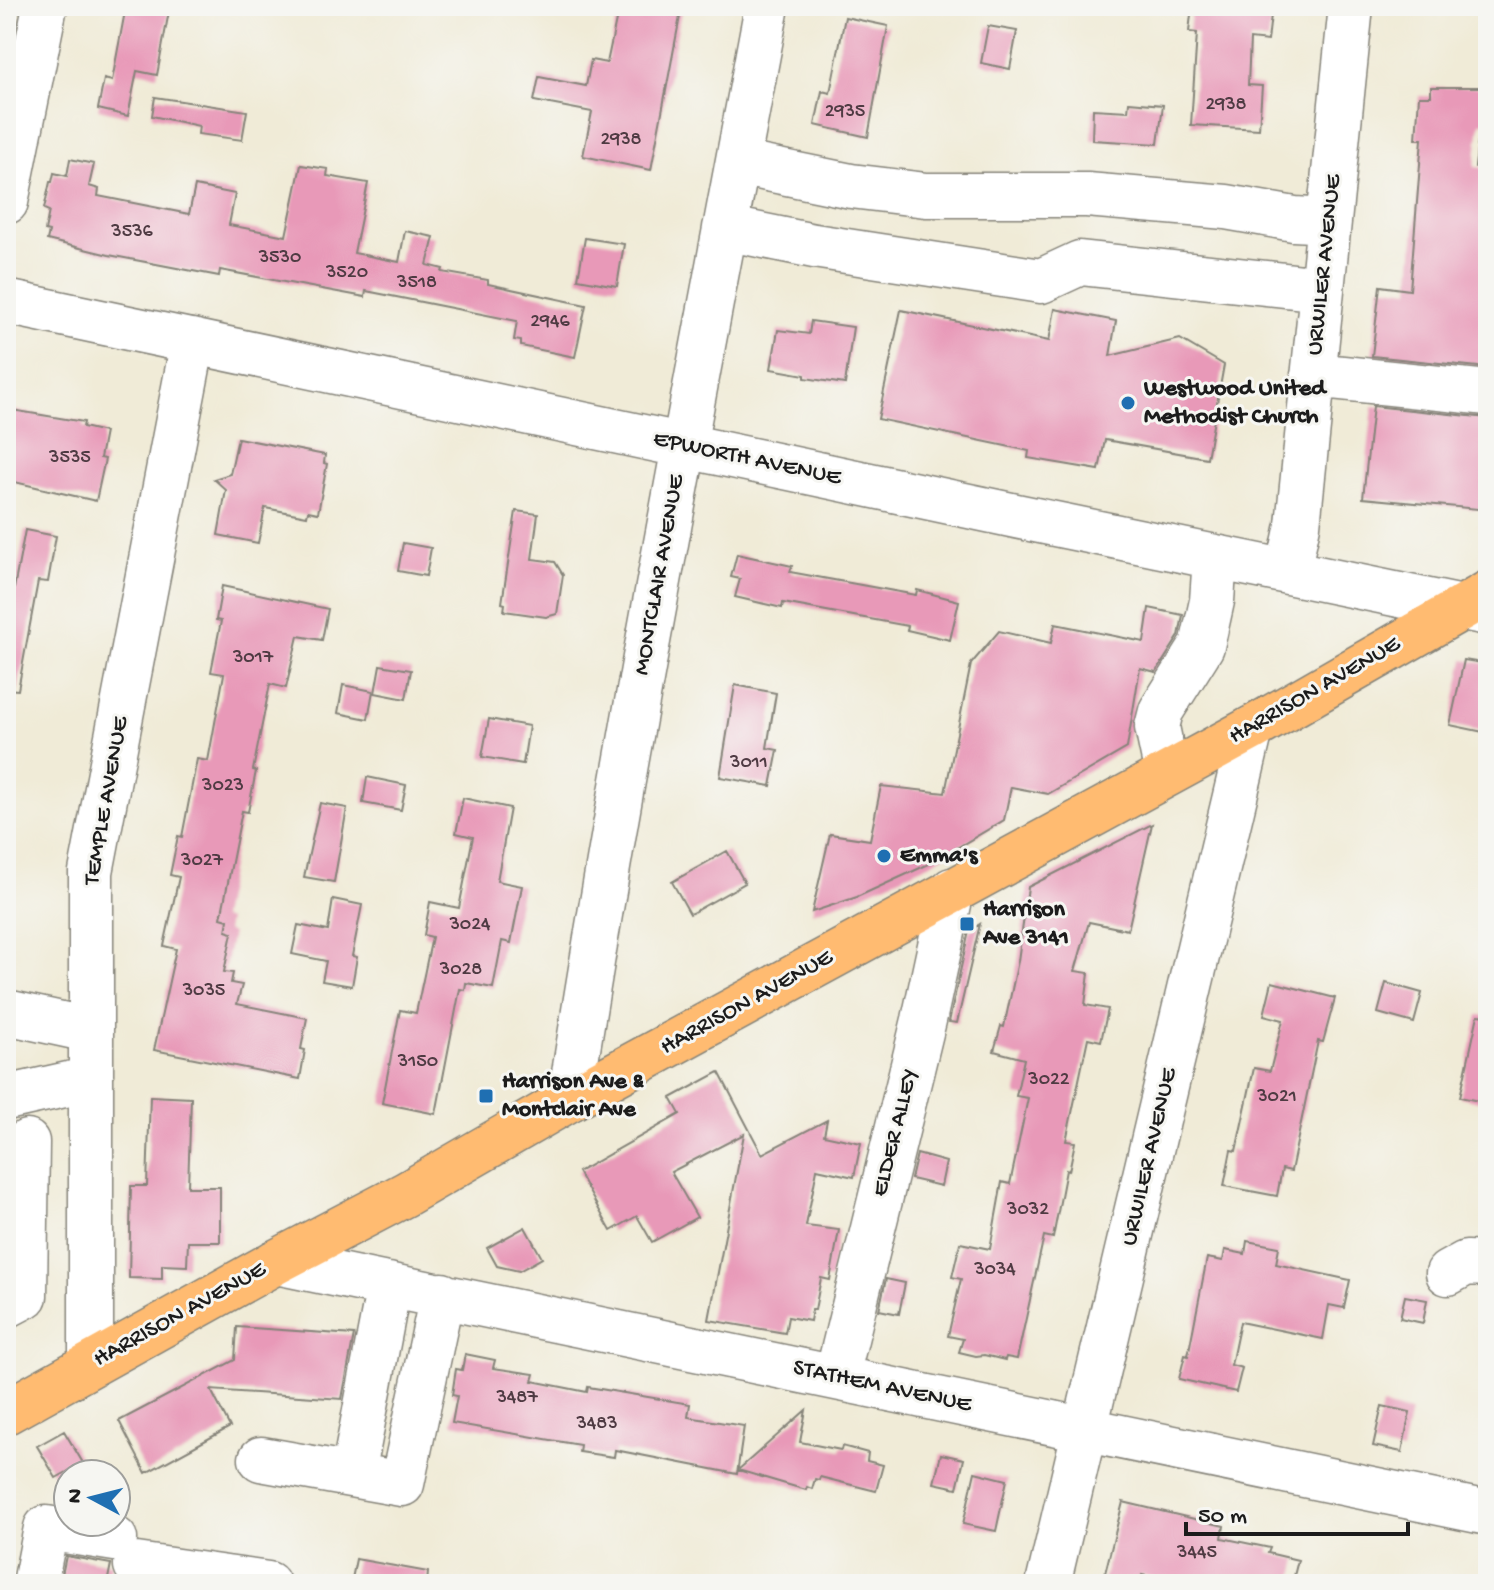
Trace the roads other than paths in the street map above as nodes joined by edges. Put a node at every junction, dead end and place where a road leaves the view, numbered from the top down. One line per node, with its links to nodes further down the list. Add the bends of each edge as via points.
1 (45, 6): 5 (street)
2 (767, 6): 4 (street, MONTCLAIR AVENUE)
3 (1351, 6): 6 (street, URWILER AVENUE)
4 (738, 163): 6 (street, via 926,195 1087,195); 7 (street, MONTCLAIR AVENUE)
5 (6, 202)
6 (1329, 221): 8 (street, URWILER AVENUE)
7 (725, 228): 8 (street, via 1041,281 1080,263); 13 (street, MONTCLAIR AVENUE)
8 (1322, 289): 11 (street, URWILER AVENUE)
9 (6, 302): 10 (street, EPWORTH AVENUE)
10 (193, 341): 13 (street, EPWORTH AVENUE); 21 (street, TEMPLE AVENUE, via 91,872)
11 (1313, 375): 12 (street); 15 (street, URWILER AVENUE, via 1298,525)
12 (1488, 393)
13 (683, 446): 14 (street, EPWORTH AVENUE); 24 (street, MONTCLAIR AVENUE)
14 (1215, 557): 15 (street, EPWORTH AVENUE); 18 (street, via 1202,646 1161,711 1157,727)
15 (1288, 572): 16 (street, EPWORTH AVENUE)
16 (1479, 605): 17 (main road, HARRISON AVENUE)
17 (1251, 729): 18 (main road, HARRISON AVENUE); 34 (street, URWILER AVENUE)
18 (1167, 774): 19 (main road, HARRISON AVENUE)
19 (952, 890): 24 (main road, HARRISON AVENUE); 32 (street, ELDER ALLEY)
20 (6, 1012): 21 (street)
21 (89, 1030): 22 (street, TEMPLE AVENUE)
22 (91, 1079): 23 (street); 25 (street, TEMPLE AVENUE)
23 (6, 1098)
24 (570, 1099): 27 (main road, HARRISON AVENUE)
25 (91, 1138): 26 (street); 31 (street, TEMPLE AVENUE)
26 (16, 1143): 30 (street, via 25,1296)
27 (276, 1262): 28 (street, STATHEM AVENUE); 31 (main road, HARRISON AVENUE)
28 (389, 1285): 29 (street, STATHEM AVENUE); 36 (street)
29 (442, 1295): 32 (street, STATHEM AVENUE); 36 (street, via 402,1484)
30 (6, 1306)
31 (91, 1364): 33 (main road, HARRISON AVENUE)
32 (837, 1376): 34 (street, STATHEM AVENUE)
33 (6, 1412)
34 (1085, 1431): 37 (street, STATHEM AVENUE); 41 (street, URWILER AVENUE)
35 (261, 1459): 36 (street)
36 (353, 1474)
37 (1488, 1513)
38 (225, 1581): 39 (street, via 46,1528); 40 (street)
39 (35, 1584)
40 (268, 1584)
41 (1048, 1584)

